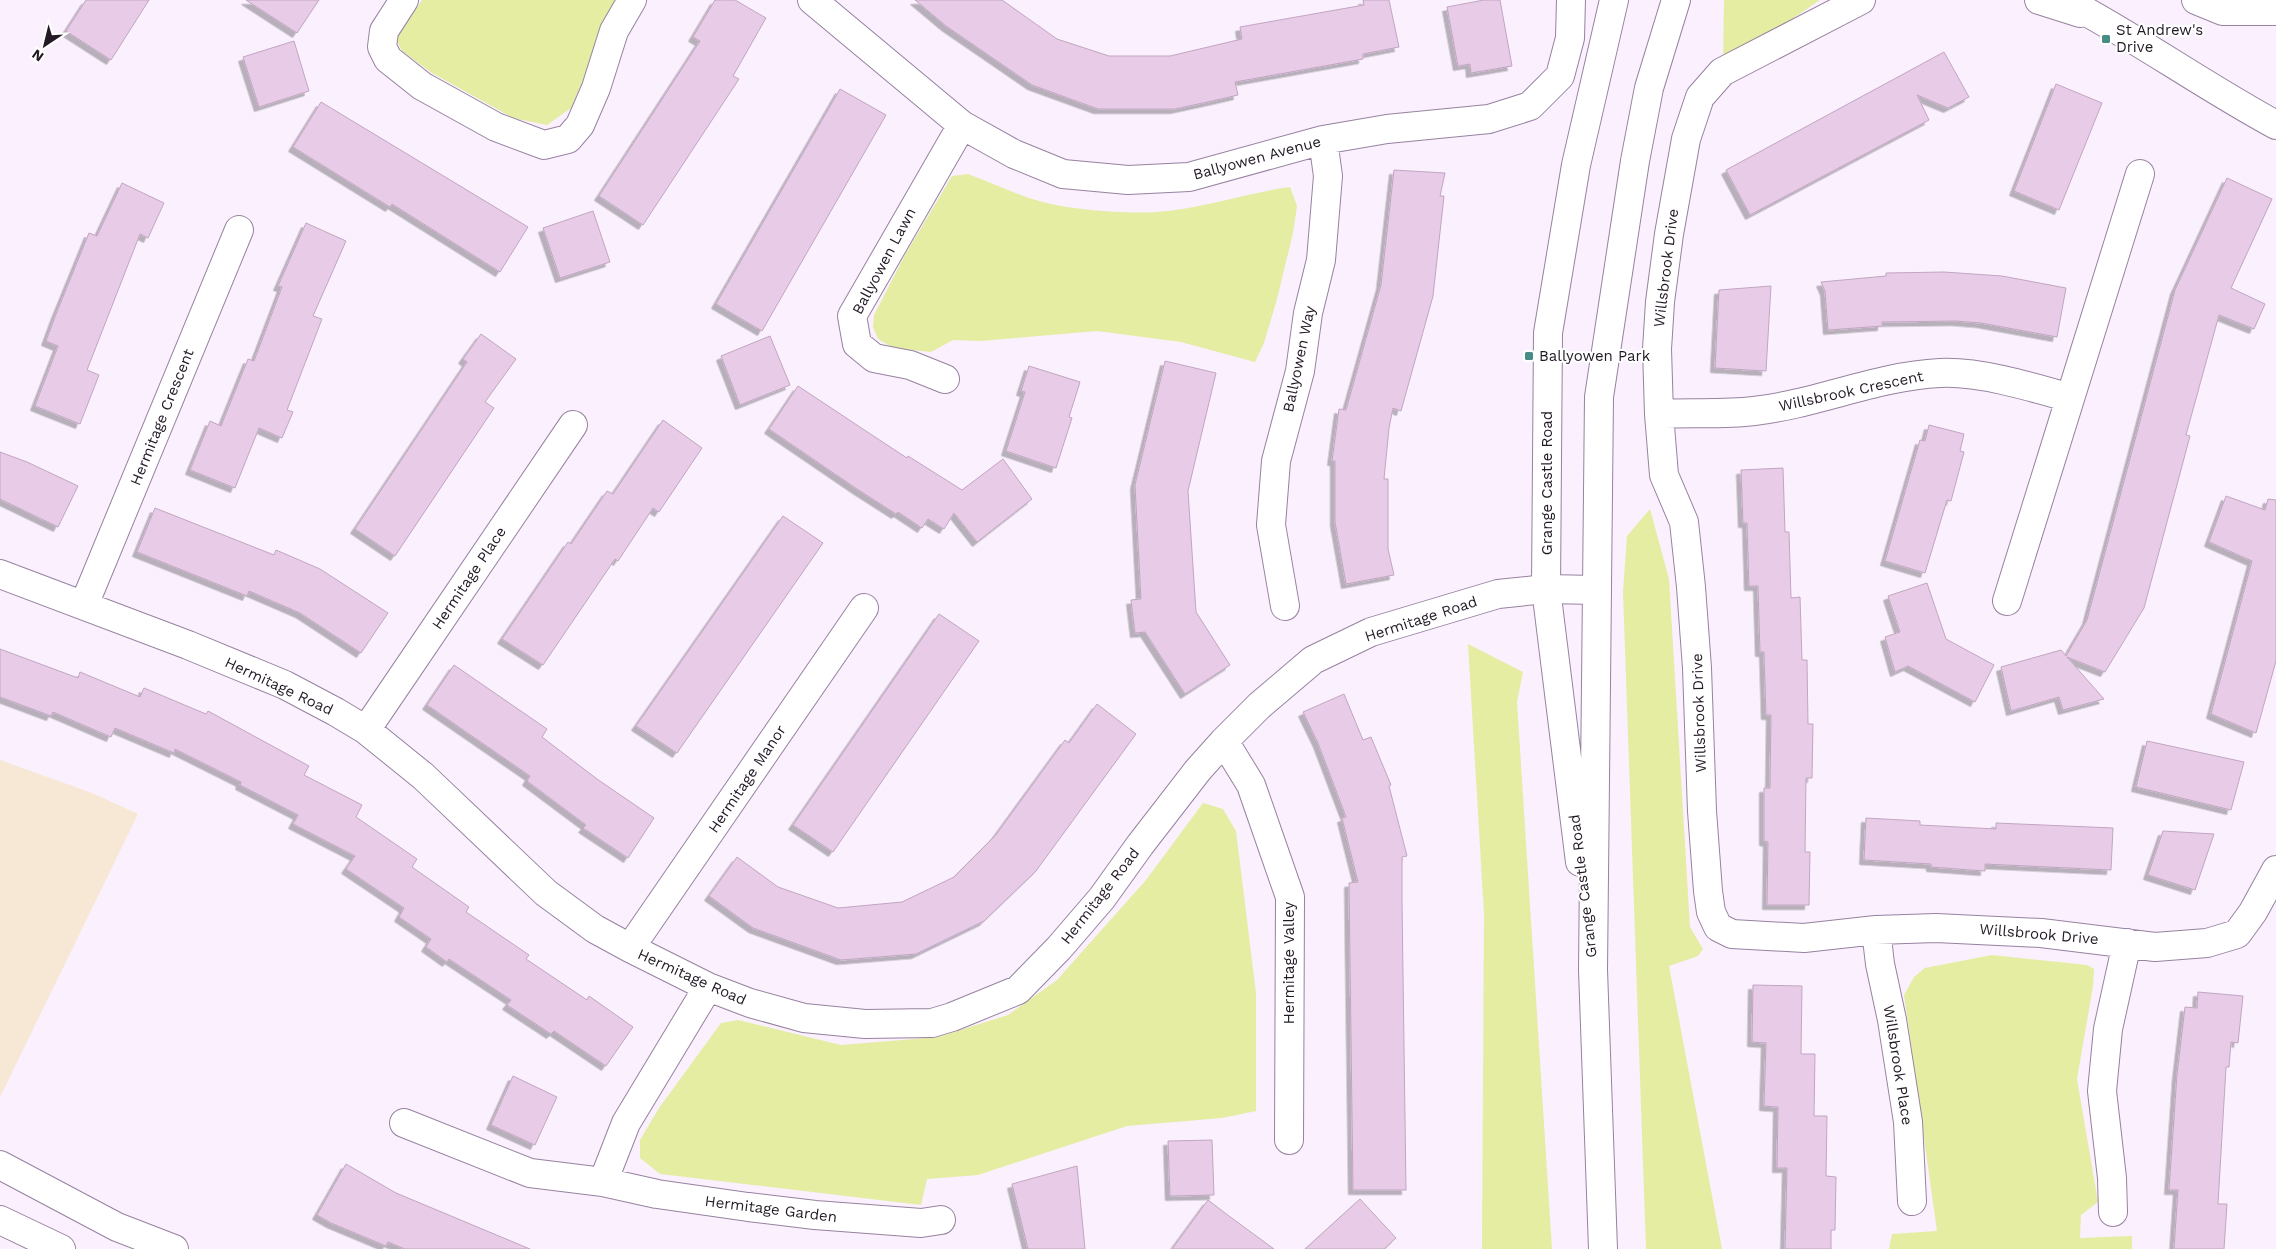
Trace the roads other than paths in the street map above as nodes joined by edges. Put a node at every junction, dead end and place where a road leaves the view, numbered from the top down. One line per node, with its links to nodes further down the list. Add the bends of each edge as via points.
1 (404, 0): 2 (main road, via 384,31 382,47 388,59 422,86 488,122 544,145 568,138 580,125 596,88 614,30)
2 (632, 0)
3 (812, 0): 14 (main road, Ballyowen Avenue)
4 (1571, 0): 15 (main road, Ballyowen Avenue, via 1570,38 1560,76 1530,106 1488,119 1387,129)
5 (1614, 0): 23 (main road, Grange Castle Road, via 1576,165 1548,333)
6 (1676, 0): 24 (main road, Grange Castle Road, via 1649,88 1599,397)
7 (1860, 0): 20 (main road, Willsbrook Drive, via 1722,72 1700,97 1686,139 1669,234 1657,337)
8 (2039, 0): 12 (main road)
9 (2065, 0): 12 (main road)
10 (2196, 0): 11 (main road, via 2224,11)
11 (2276, 11)
12 (2101, 19): 13 (main road)
13 (2274, 119)
14 (962, 125): 15 (main road, Ballyowen Avenue, via 1014,154 1064,174 1128,180 1189,177); 18 (main road, Ballyowen Lawn, via 852,316 857,344 874,358 910,366)
15 (1323, 140): 27 (main road, Ballyowen Way, via 1328,176 1321,260 1308,313 1300,371 1276,461 1271,525)
16 (2140, 174): 19 (main road)
17 (239, 230): 26 (main road, Hermitage Crescent)
18 (945, 379)
19 (2070, 398): 20 (main road, Willsbrook Crescent, via 1968,374 1941,373 1891,380 1753,412); 25 (main road)
20 (1658, 414): 32 (main road, Willsbrook Drive, via 1664,474 1684,522 1688,555 1698,668 1702,811 1711,912 1718,927 1732,934 1804,938)
21 (573, 425): 29 (main road, Hermitage Place)
22 (0, 574): 26 (main road, Hermitage Road)
23 (1546, 589): 24 (main road, Hermitage Road); 30 (main road, Hermitage Road, via 1498,594 1363,636 1313,660 1258,706); 35 (main road, Grange Castle Road)
24 (1597, 590): 35 (main road, Grange Castle Road)
25 (2007, 601)
26 (84, 605): 29 (main road, Hermitage Road, via 285,686)
27 (1285, 606)
28 (864, 608): 34 (main road, Hermitage Manor)
29 (366, 730): 34 (main road, Hermitage Road, via 423,776 546,893 595,929)
30 (1224, 740): 36 (main road, Hermitage Road, via 1102,898 1018,990 932,1023 865,1024 804,1018); 38 (main road, Hermitage Valley, via 1251,785 1290,896)
31 (2276, 870): 33 (main road, Willsbrook Drive, via 2237,934 2182,946 2155,948)
32 (1876, 930): 33 (main road, Willsbrook Drive, via 1983,929); 41 (main road, Willsbrook Place, via 1908,1122)
33 (2127, 943): 42 (main road, via 2108,1029 2102,1091)
34 (630, 948): 36 (main road, Hermitage Road)
35 (1593, 970): 47 (main road, Grange Castle Road)
36 (708, 987): 40 (main road, via 626,1123)
37 (404, 1123): 40 (main road, Hermitage Garden, via 530,1173)
38 (1289, 1140)
39 (0, 1165): 46 (main road, via 117,1227)
40 (603, 1182): 44 (main road, Hermitage Garden, via 657,1194 815,1215 920,1223)
41 (1912, 1200)
42 (2113, 1212)
43 (0, 1220): 45 (main road)
44 (941, 1220)
45 (61, 1249)
46 (174, 1249)
47 (1603, 1249)

